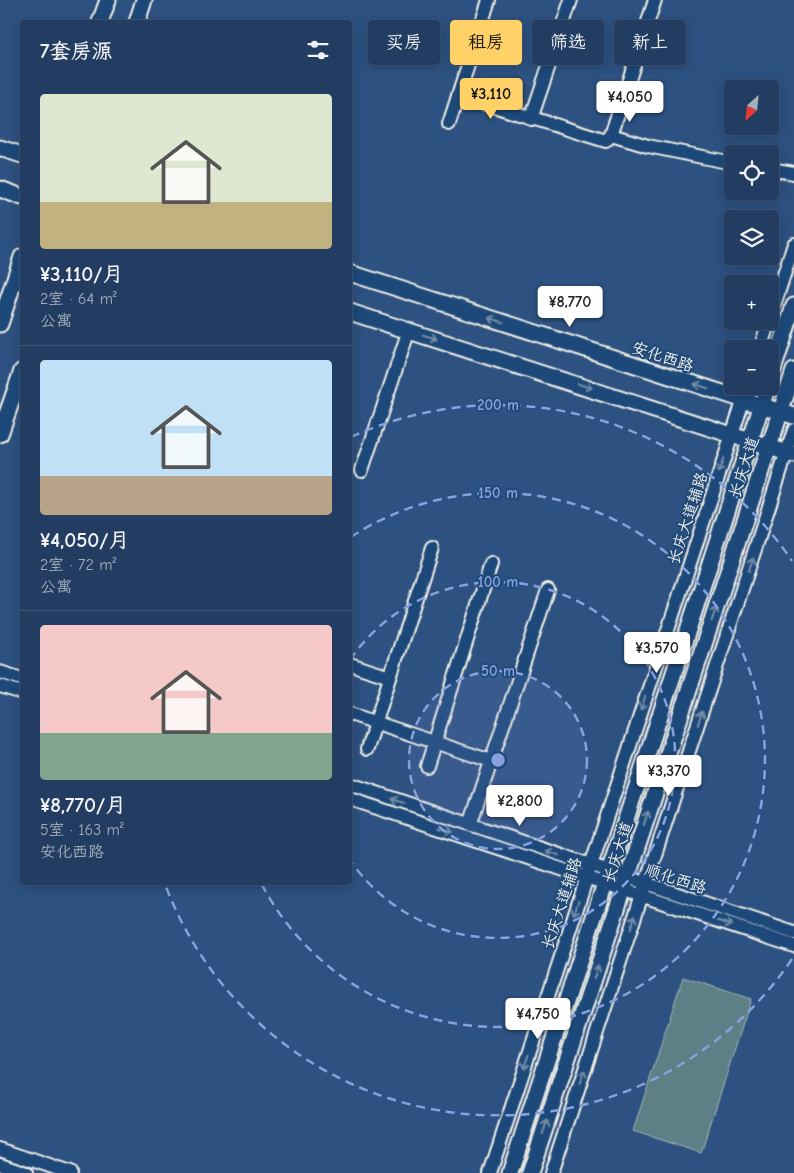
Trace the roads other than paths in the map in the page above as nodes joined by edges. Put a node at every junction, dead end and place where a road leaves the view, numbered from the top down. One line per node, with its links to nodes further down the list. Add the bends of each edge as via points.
1 (108, 0): 6 (main road)
2 (144, 0): 7 (main road)
3 (489, 0): 8 (street)
4 (571, 0): 9 (street)
5 (655, 0): 11 (street)
6 (101, 20)
7 (138, 20)
8 (458, 95): 9 (street); 10 (street)
9 (531, 118): 11 (street, via 606,141)
10 (449, 124)
11 (612, 135): 14 (street)
12 (0, 148): 13 (main road)
13 (20, 154)
14 (724, 161)
15 (779, 170): 16 (street)
16 (794, 173)
17 (0, 189): 18 (main road)
18 (20, 196)
19 (794, 244): 22 (street)
20 (20, 263): 25 (main road)
21 (352, 274): 30 (main road, 安化西路, one-way to 21)
22 (779, 292)
23 (794, 306): 27 (main road)
24 (352, 313): 26 (main road)
25 (0, 324)
26 (409, 330): 38 (main road, one-way to 38); 42 (street)
27 (779, 352)
28 (794, 371): 35 (main road, 长庆大道)
29 (20, 377): 37 (main road)
30 (724, 387)
31 (744, 395): 38 (street, 长庆大道辅路)
32 (747, 395): 34 (main road, 安化西路)
33 (765, 395): 34 (main road, 长庆大道)
34 (761, 406): 35 (main road, 安化西路); 39 (main road, 长庆大道)
35 (787, 414): 40 (main road, 长庆大道)
36 (794, 430): 41 (street)
37 (0, 434)
38 (732, 434): 39 (main road); 61 (street, 长庆大道辅路, one-way to 61)
39 (750, 440): 40 (main road); 62 (main road, 长庆大道)
40 (769, 446): 41 (main road); 63 (main road, 长庆大道, one-way to 40)
41 (790, 454): 64 (street, one-way to 41)
42 (362, 470)
43 (432, 548): 49 (street)
44 (491, 564): 54 (street)
45 (548, 590): 56 (street)
46 (352, 665): 49 (street)
47 (0, 672): 48 (street)
48 (20, 677)
49 (390, 677): 53 (street)
50 (0, 686): 51 (street)
51 (20, 692)
52 (352, 715): 53 (street)
53 (376, 723): 54 (street); 55 (street)
54 (434, 742): 56 (street); 57 (street)
55 (367, 750)
56 (491, 761): 60 (street)
57 (427, 766)
58 (352, 785): 60 (street, 顺化西路, one-way to 58)
59 (352, 799): 61 (street, 顺化西路, one-way to 61)
60 (470, 825): 61 (street, 顺化西路, one-way to 60)
61 (588, 871): 62 (street, 顺化西路); 71 (street, 长庆大道辅路, one-way to 71)
62 (607, 877): 63 (street, 顺化西路); 72 (main road, 长庆大道)
63 (625, 884): 64 (street, 顺化西路); 73 (main road, 长庆大道, one-way to 63)
64 (644, 890): 65 (street, 顺化西路); 66 (street, 顺化西路, one-way to 66); 74 (street, one-way to 64)
65 (794, 933)
66 (794, 946)
67 (0, 1149): 70 (street)
68 (0, 1164): 69 (street)
69 (26, 1173)
70 (70, 1173)
71 (490, 1173)
72 (510, 1173)
73 (530, 1173)
74 (551, 1173)

